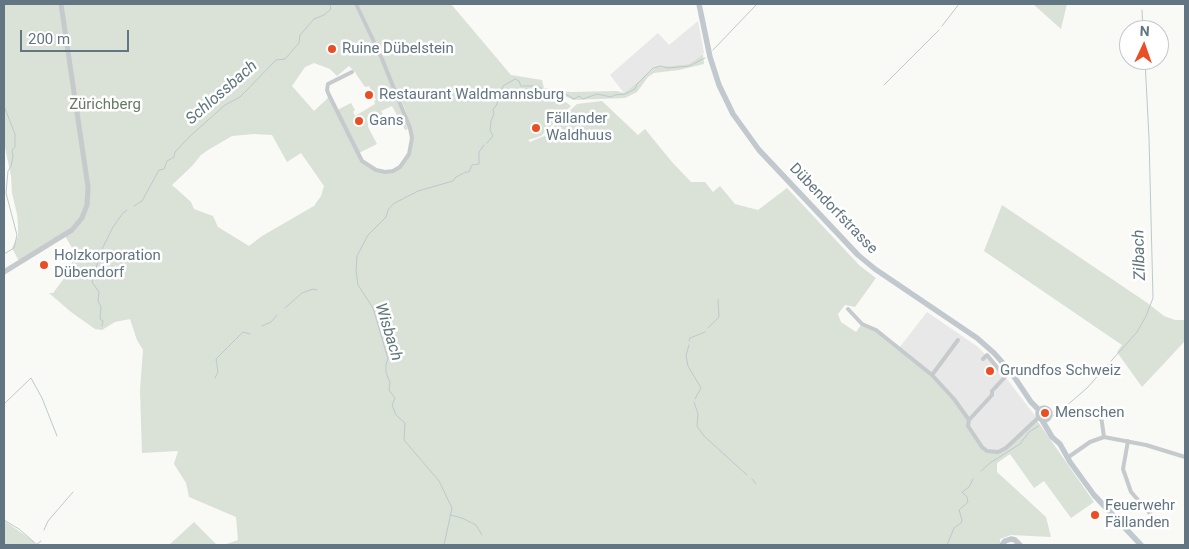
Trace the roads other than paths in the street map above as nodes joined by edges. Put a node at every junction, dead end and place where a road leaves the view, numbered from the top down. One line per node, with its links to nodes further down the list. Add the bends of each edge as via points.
1 (62, 4): 5 (street, via 88,187 87,205 72,230)
2 (356, 4): 4 (street, via 391,80 412,138 406,161 393,171 376,170 362,161 329,96 328,84)
3 (699, 4): 10 (main road, Dübendorfstrasse, via 710,57 724,97 759,150 858,255 994,353)
4 (352, 72)
5 (4, 272)
6 (848, 309): 9 (street, via 862,324 876,330)
7 (958, 340): 9 (street)
8 (983, 359): 13 (street, via 987,355 1005,377)
9 (932, 375): 13 (street)
10 (1039, 410): 12 (main road, via 1038,414); 12 (main road, Dübendorfstrasse, via 1048,409 1050,414)
11 (1101, 416): 14 (street)
12 (1043, 418): 13 (street, via 1006,448 994,452 982,447 968,426); 16 (main road, Dübendorfstrasse, via 1052,437)
13 (969, 420)
14 (1104, 437): 15 (street); 16 (street)
15 (1128, 441): 17 (street); 18 (street, via 1123,468 1132,492)
16 (1068, 455): 21 (main road, Dübendorfstrasse, via 1100,501)
17 (1185, 457)
18 (1162, 527)
19 (1002, 545): 20 (main road, via 1011,538)
20 (1020, 545)
21 (1141, 545)

